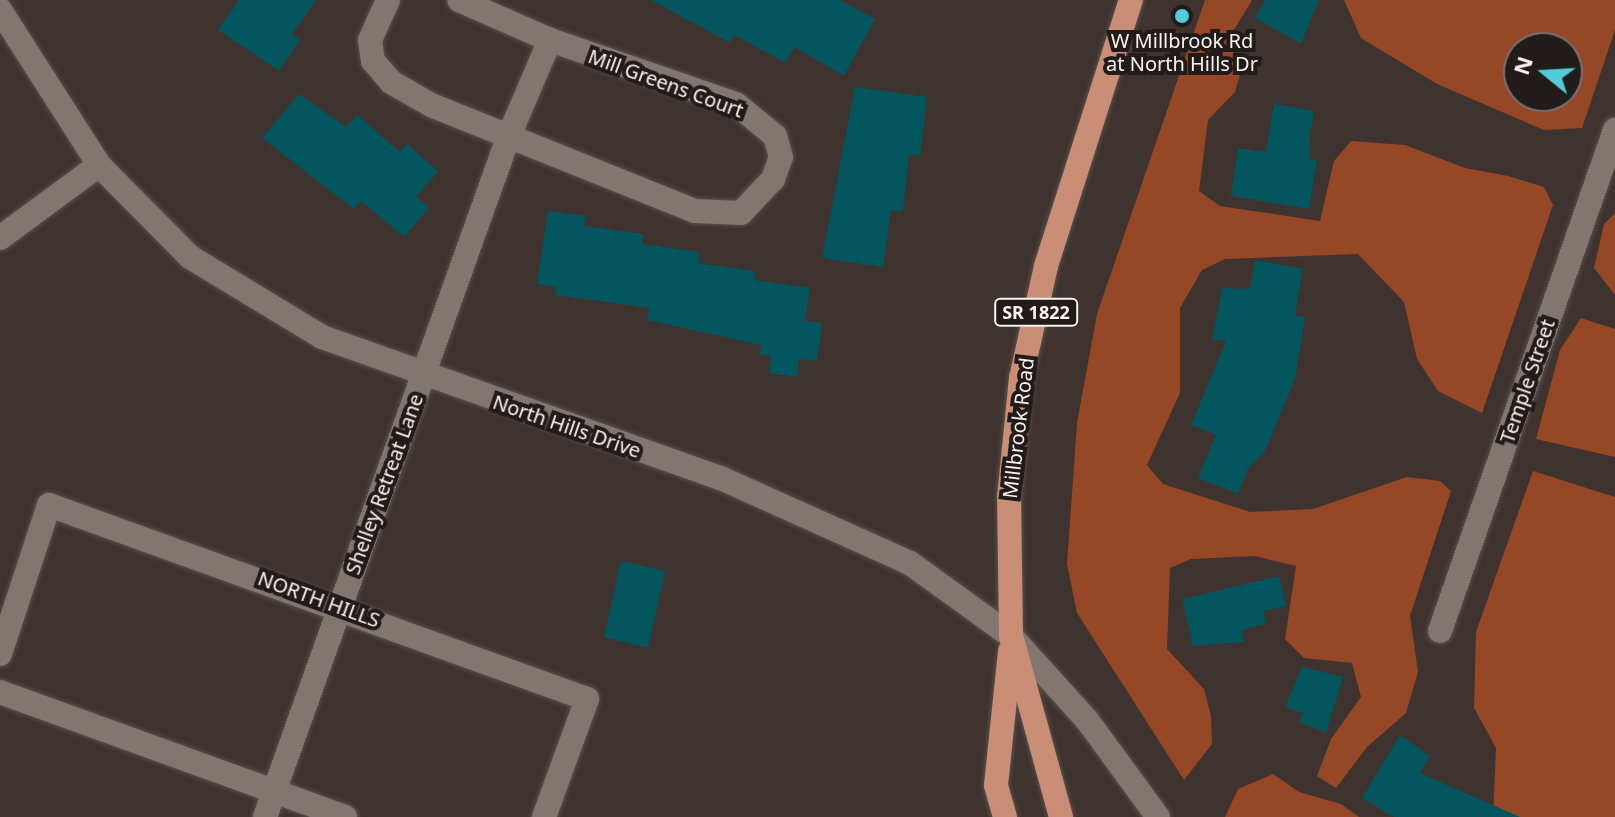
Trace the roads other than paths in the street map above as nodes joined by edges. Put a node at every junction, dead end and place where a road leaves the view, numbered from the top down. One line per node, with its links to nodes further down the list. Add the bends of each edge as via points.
1 (388, 0): 7 (street, Mill Greens Court, via 370,40 373,61 391,82)
2 (459, 0): 5 (street, Mill Greens Court)
3 (1131, 0): 13 (main road, Millbrook Road / SR 1822, via 1046,266 1021,378 1009,498)
4 (0, 10): 8 (street, North Hills Drive)
5 (550, 40): 7 (street); 7 (street, Mill Greens Court, via 736,104 775,136 781,157 773,179 741,213 718,215)
6 (1615, 130): 12 (street, Temple Street)
7 (508, 138): 10 (street)
8 (99, 165): 9 (street); 10 (street, North Hills Drive, via 190,257 246,294 322,337)
9 (0, 238)
10 (422, 376): 11 (street, Shelley Retreat Lane); 13 (street, North Hills Drive, via 823,518 932,576)
11 (340, 605): 14 (street, NORTH HILLS, via 49,505); 16 (street, Shelley Retreat Lane); 19 (street, NORTH HILLS, via 587,699)
12 (1440, 631)
13 (1011, 636): 20 (main road, SR 1822, via 996,785); 21 (main road, Millbrook Road / SR 1822); 22 (street, North Hills Drive, via 1087,720)
14 (0, 654)
15 (0, 692): 16 (street)
16 (273, 792): 17 (street, Shelley Retreat Lane); 18 (street)
17 (265, 817)
18 (345, 817)
19 (544, 817)
20 (1005, 817)
21 (1061, 817)
22 (1158, 817)

